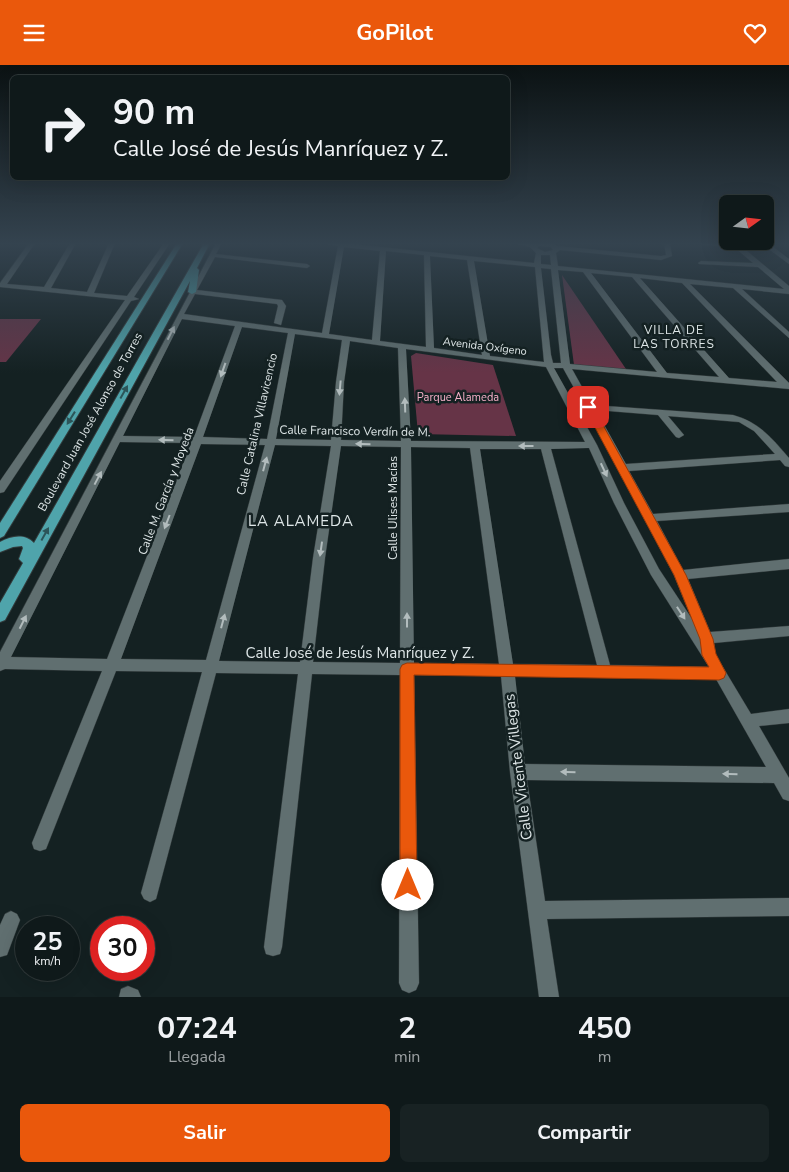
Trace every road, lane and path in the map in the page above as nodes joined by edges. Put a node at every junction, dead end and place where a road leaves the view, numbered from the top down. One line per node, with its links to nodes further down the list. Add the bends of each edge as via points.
1 (14, 286): 20 (street)
2 (48, 286): 20 (street)
3 (93, 286): 23 (street)
4 (138, 286): 24 (street)
5 (152, 286): 25 (main road, Boulevard Juan José Alonso de Torres)
6 (182, 286): 68 (main road, Boulevard Juan José Alonso de Torres, one-way to 6)
7 (192, 286): 22 (main road)
8 (195, 286): 22 (street)
9 (334, 286): 35 (street)
10 (381, 286): 37 (street)
11 (428, 286): 41 (street)
12 (474, 286): 42 (street)
13 (540, 286): 26 (street)
14 (556, 286): 27 (street)
15 (597, 286): 45 (street)
16 (643, 286): 46 (street)
17 (689, 286): 47 (street)
18 (732, 286): 19 (street)
19 (736, 287): 21 (street); 34 (street)
20 (46, 290): 23 (street)
21 (789, 291)
22 (192, 292): 29 (street); 31 (street, via 279,302 282,306)
23 (89, 295): 24 (street)
24 (130, 299): 25 (street); 30 (street)
25 (143, 300): 28 (main road, Boulevard Juan José Alonso de Torres)
26 (542, 307): 27 (street); 43 (street)
27 (558, 308): 44 (street)
28 (133, 316): 30 (street); 39 (main road, Boulevard Juan José Alonso de Torres)
29 (180, 316): 32 (street, Avenida Oxígeno); 51 (street, one-way to 29)
30 (118, 317): 40 (street)
31 (278, 323)
32 (239, 324): 33 (street, Avenida Oxígeno); 52 (street, Calle M. García y Moyeda, one-way to 52)
33 (292, 331): 35 (street, Avenida Oxígeno); 53 (street, Calle Catalina Villavicencio)
34 (789, 335)
35 (325, 336): 36 (street, Avenida Oxígeno)
36 (346, 339): 37 (street, Avenida Oxígeno); 54 (street, one-way to 54)
37 (376, 344): 38 (street, Avenida Oxígeno)
38 (402, 347): 41 (street, Avenida Oxígeno); 55 (street, Calle Ulises Macías, one-way to 38)
39 (112, 350): 40 (street); 64 (main road, Boulevard Juan José Alonso de Torres, one-way to 64)
40 (94, 351): 61 (street)
41 (430, 351): 42 (street, Avenida Oxígeno)
42 (486, 357): 43 (street, Avenida Oxígeno)
43 (549, 365): 44 (street, Avenida Oxígeno); 56 (street)
44 (566, 367): 45 (street, Avenida Oxígeno); 48 (street)
45 (665, 376): 46 (street, Avenida Oxígeno)
46 (727, 381): 47 (street, Avenida Oxígeno)
47 (788, 387)
48 (588, 407): 49 (street); 60 (street)
49 (660, 412): 50 (street); 59 (street, via 746,421 760,431)
50 (679, 435)
51 (118, 439): 52 (street, Calle Francisco Verdín de M., one-way to 51); 71 (street, one-way to 51)
52 (199, 440): 53 (street, Calle Francisco Verdín de M.); 72 (street, Calle M. García y Moyeda, one-way to 72)
53 (270, 441): 54 (street, Calle Francisco Verdín de M.); 73 (street, Calle Catalina Villavicencio, one-way to 53)
54 (337, 444): 55 (street, Calle Francisco Verdín de M., one-way to 54); 74 (street, one-way to 74)
55 (406, 445): 57 (street, Calle Francisco Verdín de M.); 75 (street, Calle Ulises Macías, one-way to 55)
56 (592, 445): 58 (street, Calle Francisco Verdín de M.); 70 (street, one-way to 70, via 655,572)
57 (475, 446): 58 (street, Calle Francisco Verdín de M., one-way to 57); 76 (street, Calle Vicente Villegas)
58 (545, 446): 77 (street)
59 (786, 461): 60 (street)
60 (622, 468): 63 (street)
61 (0, 489)
62 (789, 508): 63 (street)
63 (648, 518): 67 (street)
64 (0, 533)
65 (0, 547): 68 (main road, via 19,541 29,543 30,547)
66 (789, 564): 67 (street)
67 (680, 575): 70 (street)
68 (2, 612)
69 (789, 631): 70 (street)
70 (702, 639): 78 (street)
71 (1, 664): 72 (street, Calle José de Jesús Manríquez y Z.)
72 (113, 665): 73 (street, Calle José de Jesús Manríquez y Z.); 84 (street, Calle M. García y Moyeda)
73 (210, 668): 74 (street, Calle José de Jesús Manríquez y Z.); 85 (street, Calle Catalina Villavicencio)
74 (306, 669): 75 (street, Calle José de Jesús Manríquez y Z.); 89 (street)
75 (407, 669): 76 (street, Calle José de Jesús Manríquez y Z.); 91 (street, Calle Ulises Macías)
76 (507, 670): 77 (street, Calle José de Jesús Manríquez y Z.); 81 (street, Calle Vicente Villegas)
77 (605, 671): 78 (street, Calle José de Jesús Manríquez y Z.)
78 (719, 673): 80 (street)
79 (789, 716): 80 (street)
80 (747, 721): 82 (street)
81 (518, 772): 82 (street, one-way to 81); 87 (street, Calle Vicente Villegas)
82 (779, 775): 83 (street)
83 (789, 793)
84 (40, 843)
85 (150, 893)
86 (789, 907): 87 (street)
87 (536, 910): 92 (street, Calle Vicente Villegas)
88 (11, 920): 90 (street)
89 (273, 947)
90 (0, 948)
91 (409, 983)
92 (548, 997)

